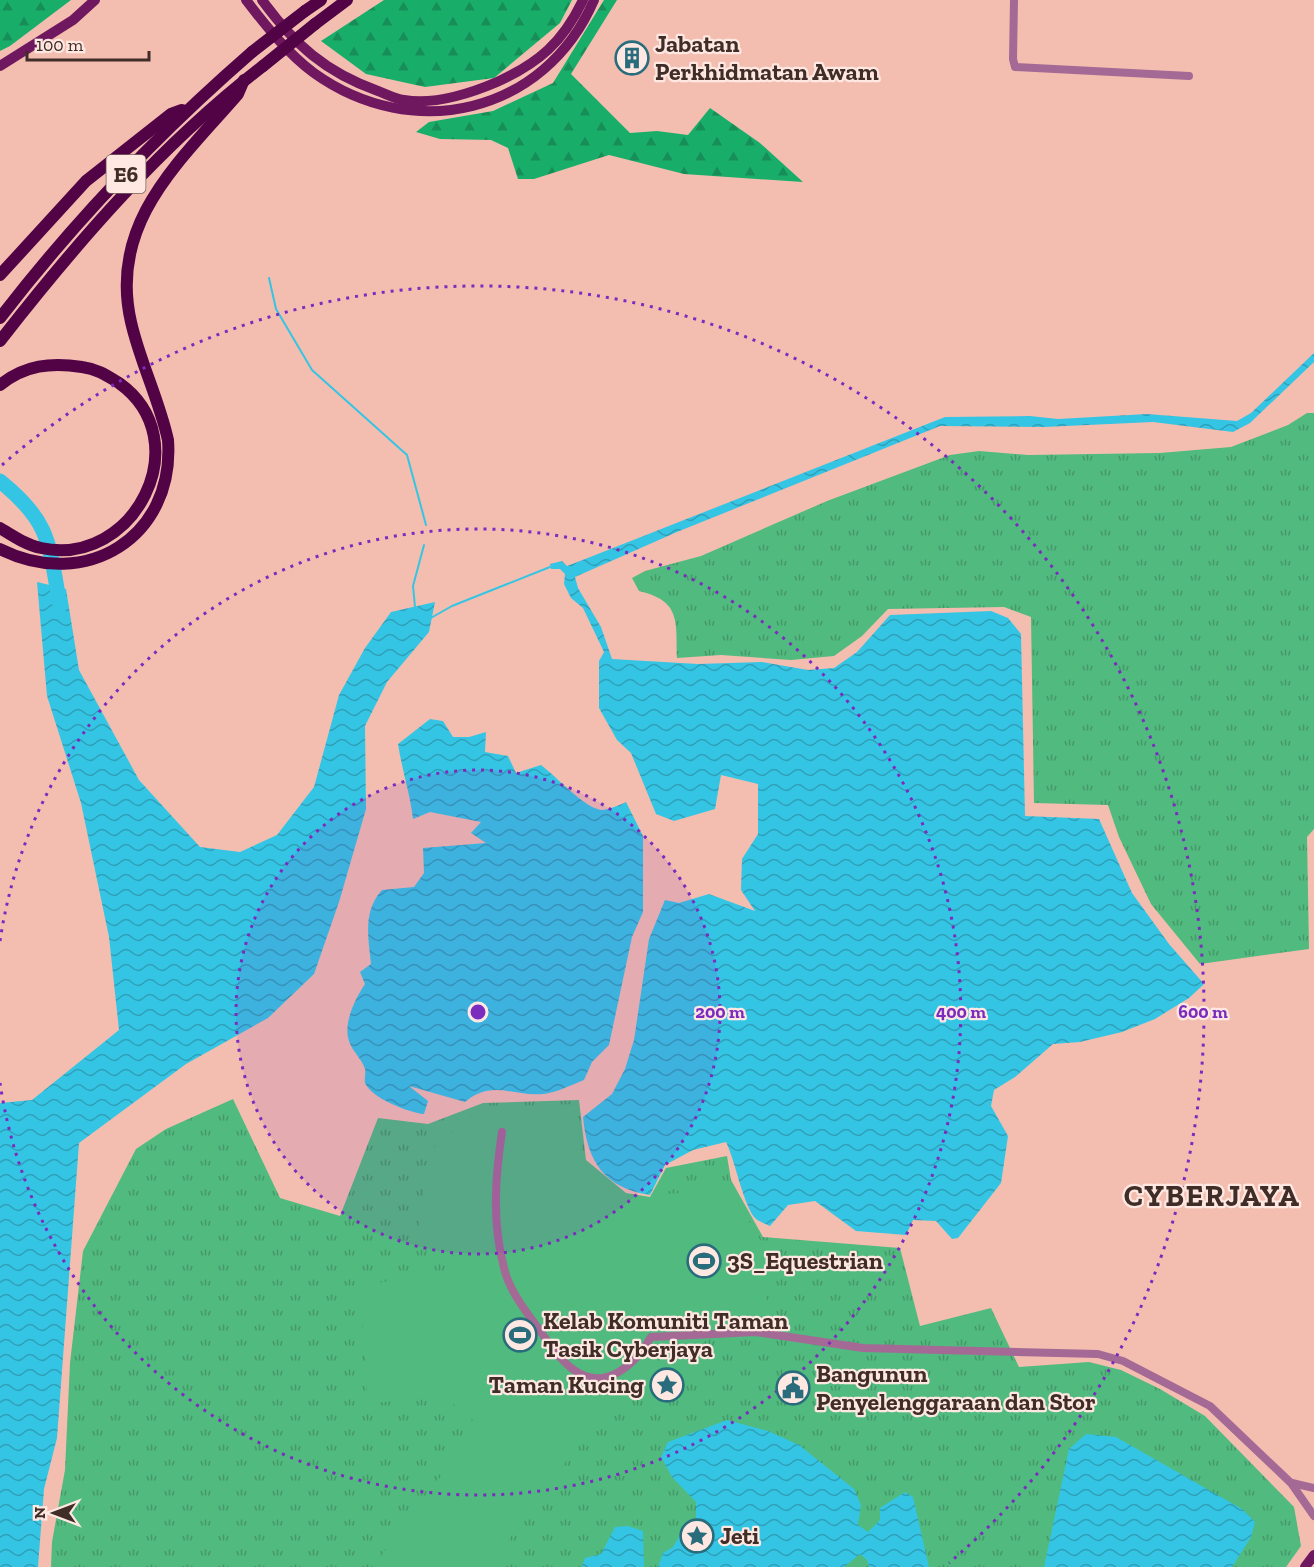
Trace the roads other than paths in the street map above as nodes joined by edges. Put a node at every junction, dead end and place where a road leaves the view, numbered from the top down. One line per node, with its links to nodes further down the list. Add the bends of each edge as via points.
1 (95, 0): 10 (main road)
2 (105, 0): 10 (main road, via 82,18)
3 (246, 0): 8 (main road, via 296,59 326,81 398,111 425,112 457,110 510,93 531,79 573,39)
4 (262, 0): 7 (main road, via 324,66 402,100 479,90 528,67 562,37)
5 (321, 0): 14 (highway, E6, bridge)
6 (346, 0): 13 (highway, E6, bridge)
7 (583, 0)
8 (594, 0)
9 (1014, 0): 12 (street, via 1015,67)
10 (73, 20): 11 (main road)
11 (0, 66)
12 (1189, 76)
13 (244, 80): 17 (highway, E6, via 141,175); 20 (highway, via 238,94 158,186 144,211 127,265 131,325 168,440 170,459 161,496 140,531 113,552 70,563 47,563)
14 (187, 108): 15 (highway, via 171,114 86,181); 16 (highway, E6)
15 (0, 275)
16 (0, 318)
17 (0, 341)
18 (0, 385): 19 (highway, via 39,365 59,363 97,369 128,390 141,405 150,423 155,461 147,494 138,508 129,521 105,538 73,549 40,548)
19 (0, 528)
20 (0, 549)
21 (502, 1132): 22 (street, via 494,1210 508,1282 557,1353 574,1370 590,1377 610,1377 629,1367 651,1337 745,1332 863,1348 1098,1354 1123,1360 1210,1406)
22 (1291, 1483): 23 (street); 24 (street)
23 (1314, 1488)
24 (1314, 1516)
25 (1314, 1554): 26 (main road)
26 (1305, 1567)

